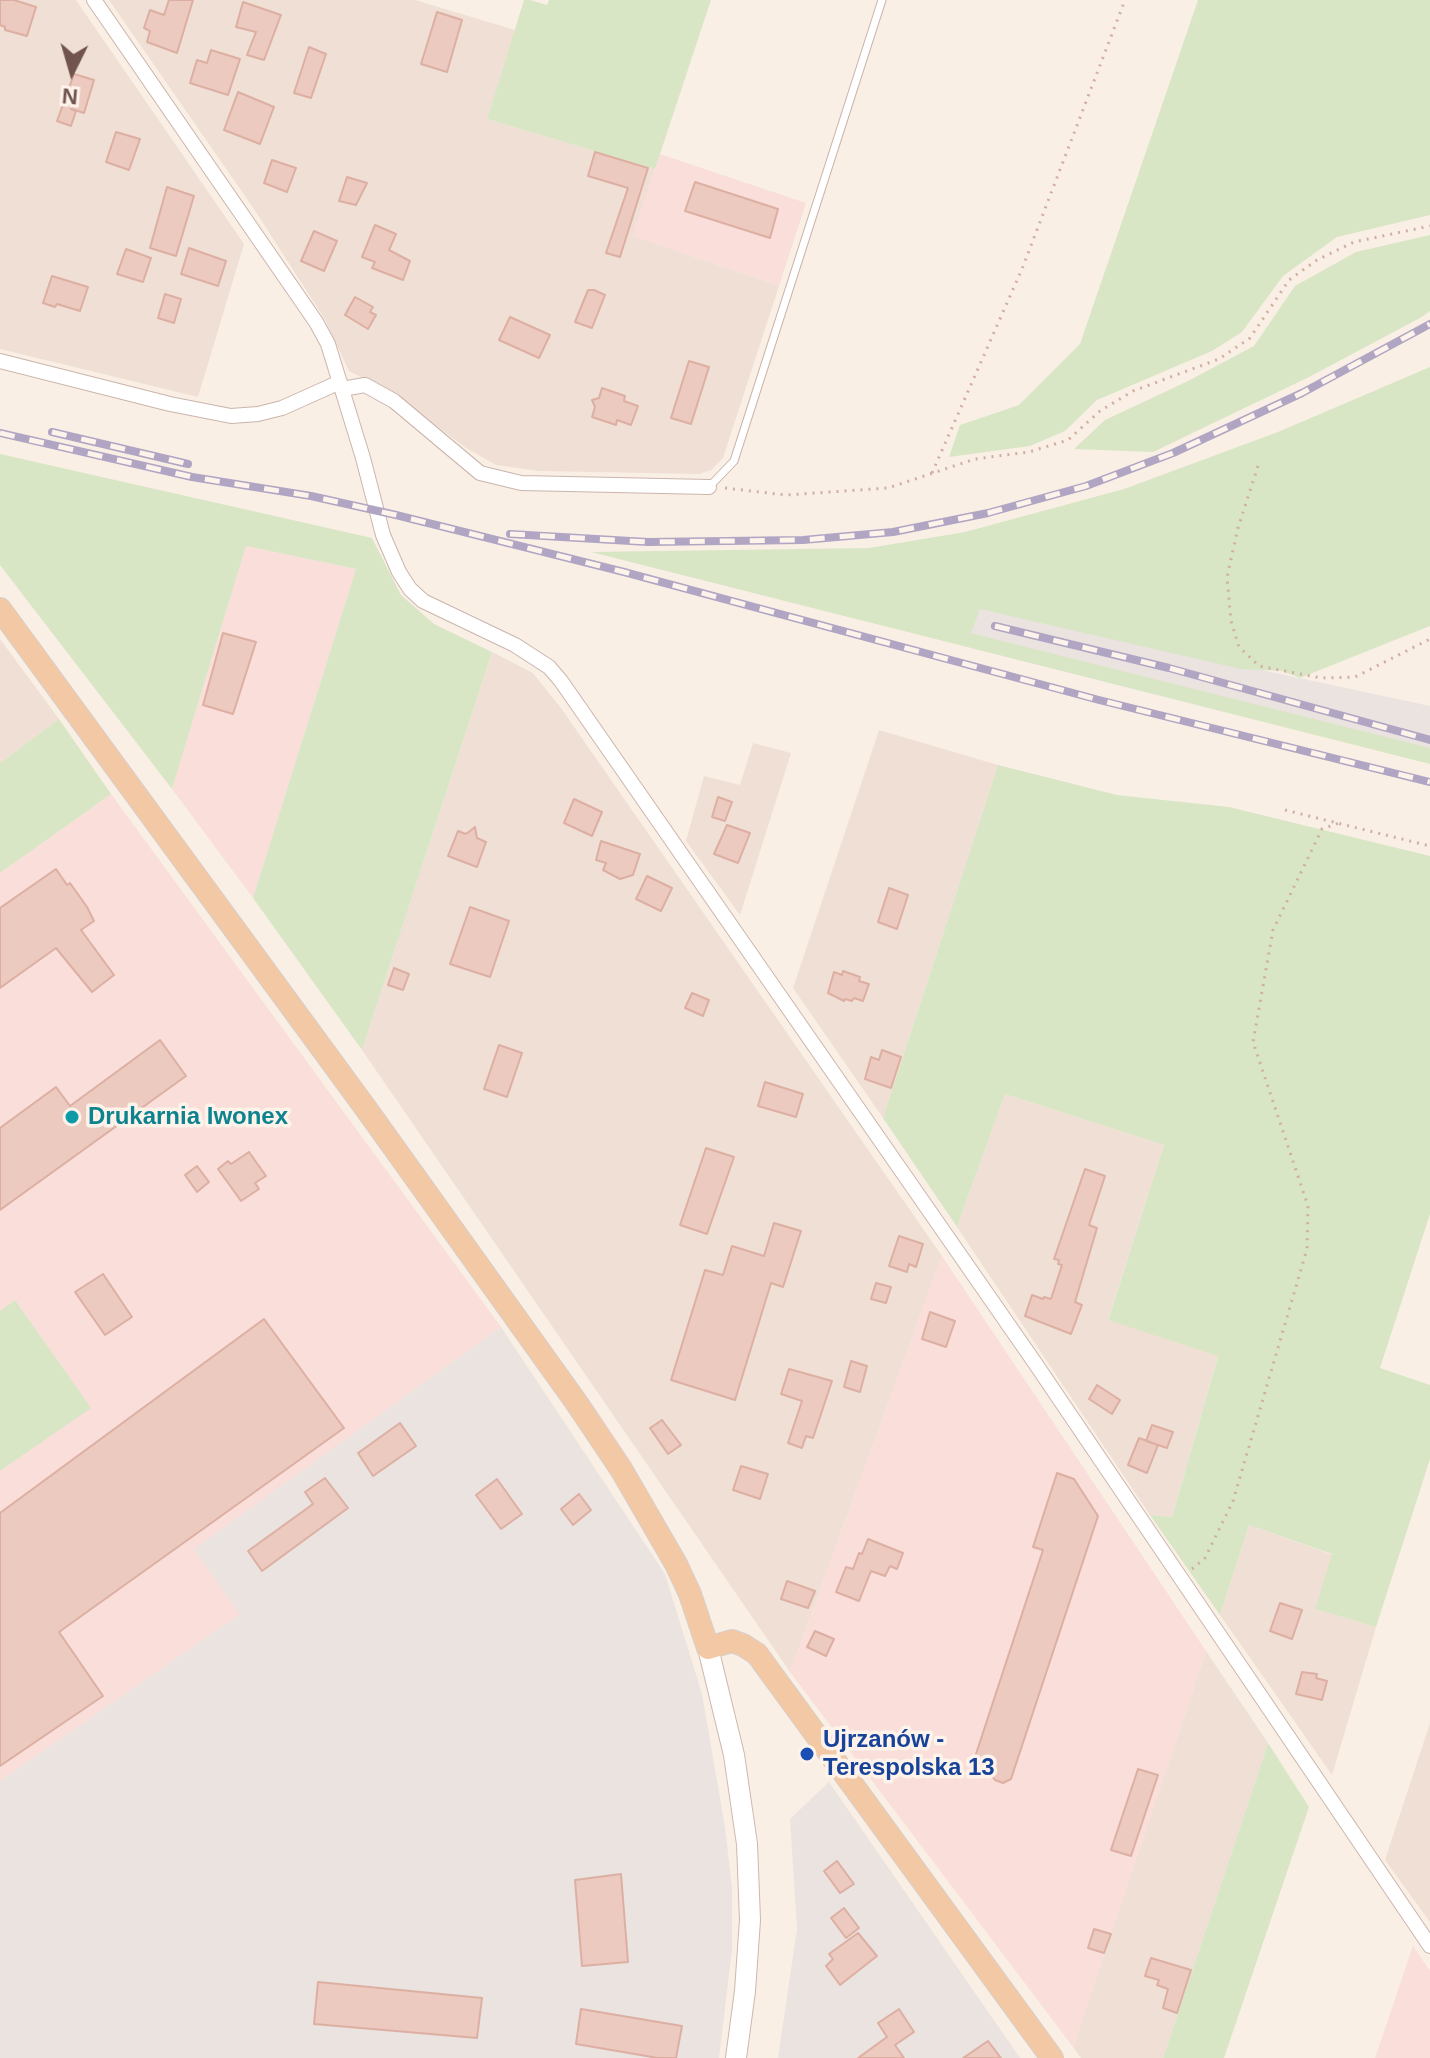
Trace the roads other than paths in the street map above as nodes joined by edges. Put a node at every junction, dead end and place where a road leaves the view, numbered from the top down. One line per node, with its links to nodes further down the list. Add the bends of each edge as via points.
1 (94, 0): 4 (street, via 316,322)
2 (882, 0): 5 (lane, via 734,461)
3 (0, 361): 4 (street, via 231,416 282,408)
4 (341, 386): 5 (street, via 365,385 394,401 480,473 521,483); 8 (street, via 383,535 410,589 423,601 534,656 561,681 1026,1350)
5 (709, 487)
6 (0, 609): 7 (main road, via 583,1413 676,1564)
7 (708, 1648): 9 (street, via 734,1755 748,1856 750,1920); 10 (main road, via 732,1641 757,1654)
8 (1430, 1946)
9 (736, 2058)
10 (1052, 2058)

